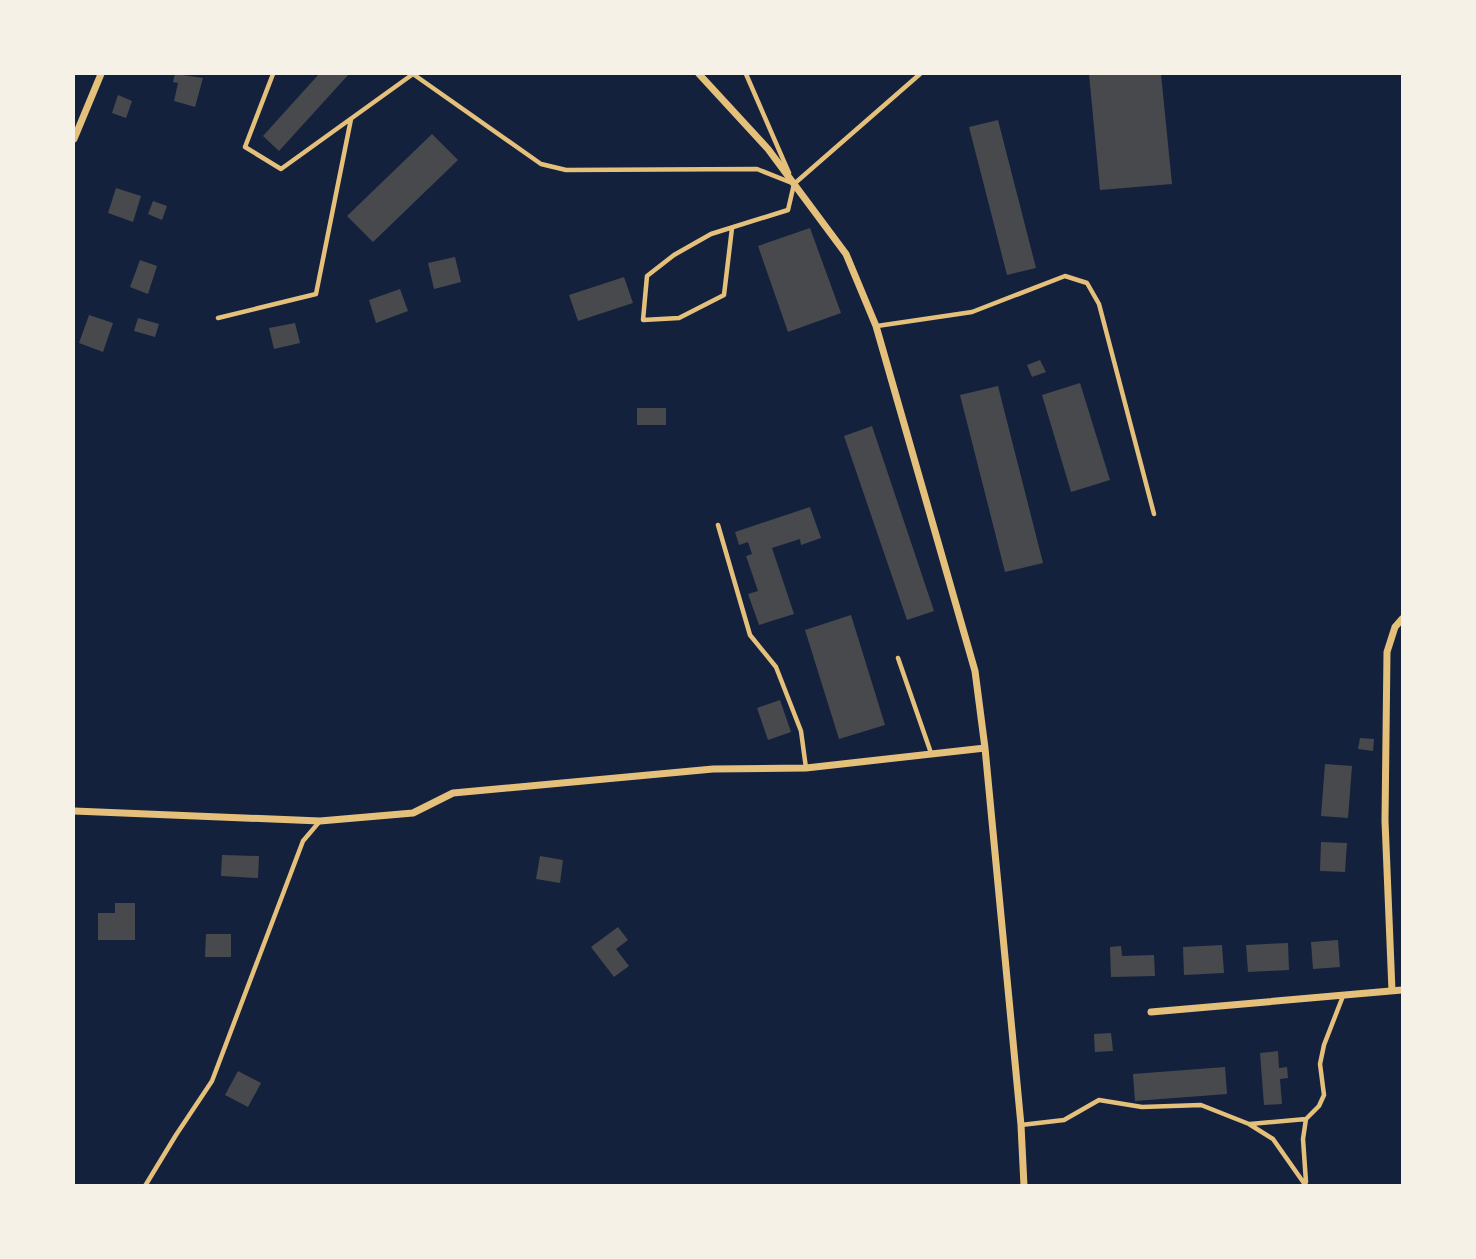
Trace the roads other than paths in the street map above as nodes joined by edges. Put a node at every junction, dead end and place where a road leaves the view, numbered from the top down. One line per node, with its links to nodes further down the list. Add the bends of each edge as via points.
1 (100, 74): 7 (street)
2 (273, 74): 6 (lane, via 245,147 281,169)
3 (699, 74): 8 (street)
4 (746, 74): 8 (lane)
5 (920, 74): 8 (lane)
6 (351, 119): 8 (lane, via 413,74 541,164 566,170 758,169); 10 (lane, via 316,294)
7 (74, 139)
8 (794, 184): 9 (lane, via 788,210); 11 (street, via 846,254)
9 (732, 228): 9 (lane, via 724,295 679,318 643,320 647,276 711,234)
10 (218, 318)
11 (876, 326): 12 (lane, via 972,312 1065,276 1087,283 1099,304); 16 (street, via 975,671)
12 (1154, 514)
13 (718, 525): 18 (lane, via 750,635 776,667 801,731)
14 (1402, 619): 22 (street, via 1387,652 1385,821)
15 (898, 658): 17 (lane)
16 (985, 748): 17 (street); 27 (street)
17 (931, 753): 18 (street)
18 (806, 768): 20 (street, via 713,769 453,793 413,813)
19 (74, 811): 20 (street)
20 (320, 821): 29 (lane, via 303,841 212,1082)
21 (1402, 990): 22 (street)
22 (1392, 991): 23 (street)
23 (1343, 996): 24 (street); 25 (lane, via 1320,1064 1324,1095)
24 (1151, 1012)
25 (1306, 1119): 26 (lane); 28 (lane)
26 (1249, 1124): 27 (lane, via 1201,1105 1142,1107 1099,1100 1064,1120); 28 (lane, via 1273,1139)
27 (1021, 1125): 30 (street)
28 (1306, 1184)
29 (145, 1185)
30 (1024, 1185)

